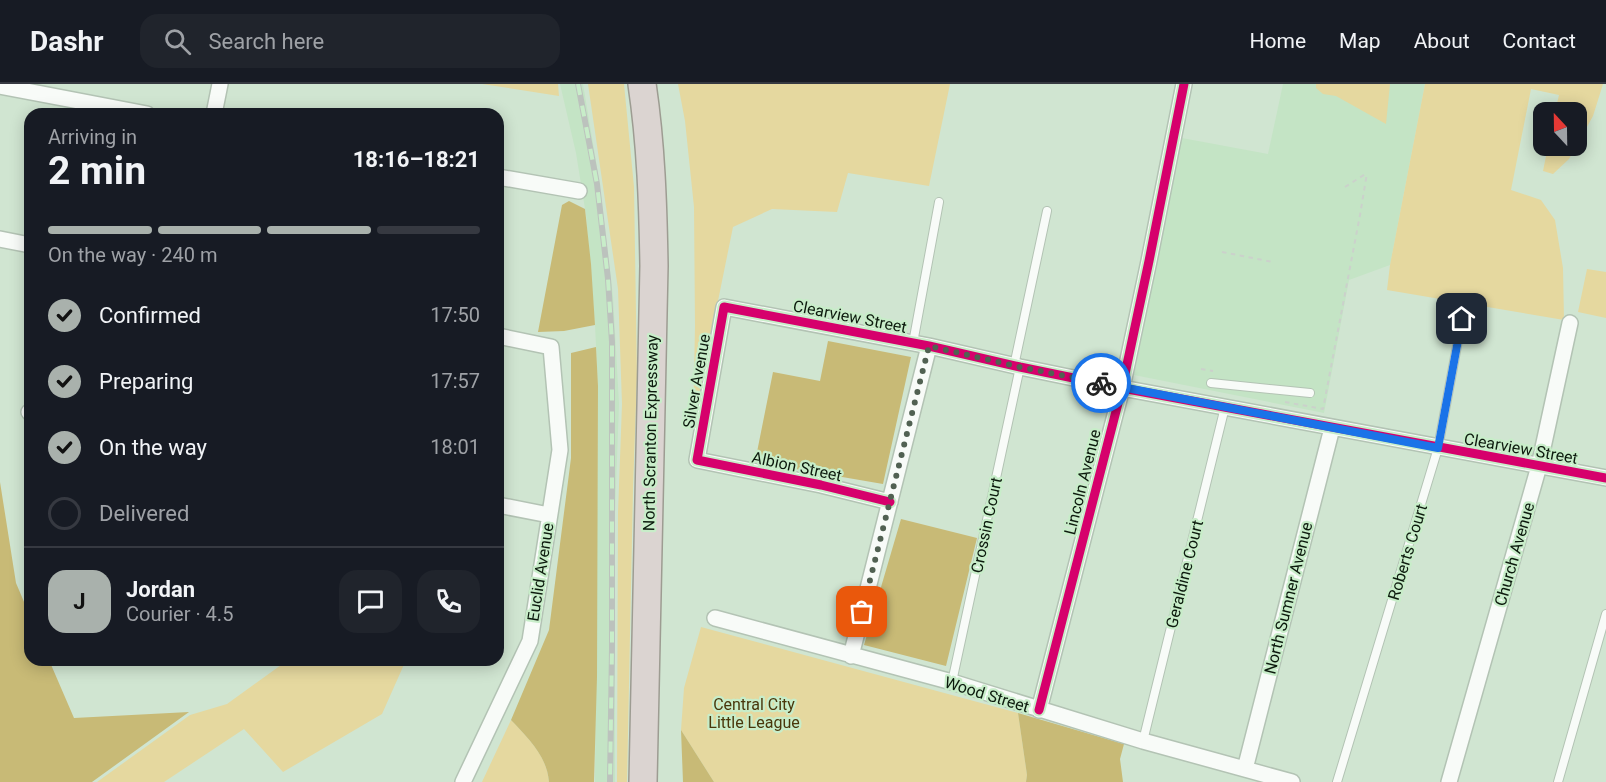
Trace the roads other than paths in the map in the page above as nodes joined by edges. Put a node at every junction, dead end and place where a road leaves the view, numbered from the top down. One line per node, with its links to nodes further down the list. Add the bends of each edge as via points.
1 (220, 84): 7 (street)
2 (642, 84): 41 (highway, North Scranton Expressway, via 654,256)
3 (660, 84): 42 (highway, North Scranton Expressway, via 670,190 672,266)
4 (1184, 84): 22 (street, Lincoln Avenue)
5 (0, 86): 6 (street)
6 (116, 108)
7 (215, 108)
8 (504, 178): 9 (street)
9 (579, 191)
10 (939, 202): 18 (lane)
11 (1047, 211): 20 (lane, Crossin Court)
12 (0, 239): 13 (street)
13 (24, 244)
14 (724, 307): 18 (street, Clearview Street); 27 (street, Silver Avenue)
15 (1462, 319): 26 (lane, Roberts Court)
16 (1570, 324): 28 (street, Church Avenue)
17 (504, 337): 32 (street, Euclid Avenue, via 551,347 560,450)
18 (913, 343): 19 (street, Clearview Street)
19 (929, 346): 20 (street, Clearview Street); 30 (street)
20 (1017, 367): 22 (street, Clearview Street); 36 (lane, Crossin Court)
21 (1210, 383): 23 (lane)
22 (1122, 388): 24 (street, Clearview Street); 37 (street, Lincoln Avenue)
23 (1310, 393)
24 (1225, 407): 25 (street, Clearview Street); 38 (lane, Geraldine Court)
25 (1332, 428): 26 (street, Clearview Street); 39 (street, North Sumner Avenue)
26 (1438, 448): 28 (street, Clearview Street); 44 (lane, Roberts Court)
27 (697, 460): 30 (street, Albion Street)
28 (1539, 466): 29 (street, Clearview Street); 45 (street, Church Avenue)
29 (1606, 478)
30 (890, 502): 35 (street)
31 (504, 506): 32 (street)
32 (549, 515): 40 (street, Euclid Avenue, via 530,641)
33 (1606, 614): 46 (lane)
34 (715, 618): 35 (street, Wood Street)
35 (851, 656): 36 (street, Wood Street)
36 (952, 682): 37 (street, Wood Street)
37 (1039, 710): 38 (street, Wood Street)
38 (1143, 741): 39 (street, Wood Street)
39 (1245, 769): 43 (street, Wood Street)
40 (463, 782)
41 (643, 782)
42 (661, 782)
43 (1292, 782)
44 (1337, 782)
45 (1449, 782)
46 (1558, 782)

